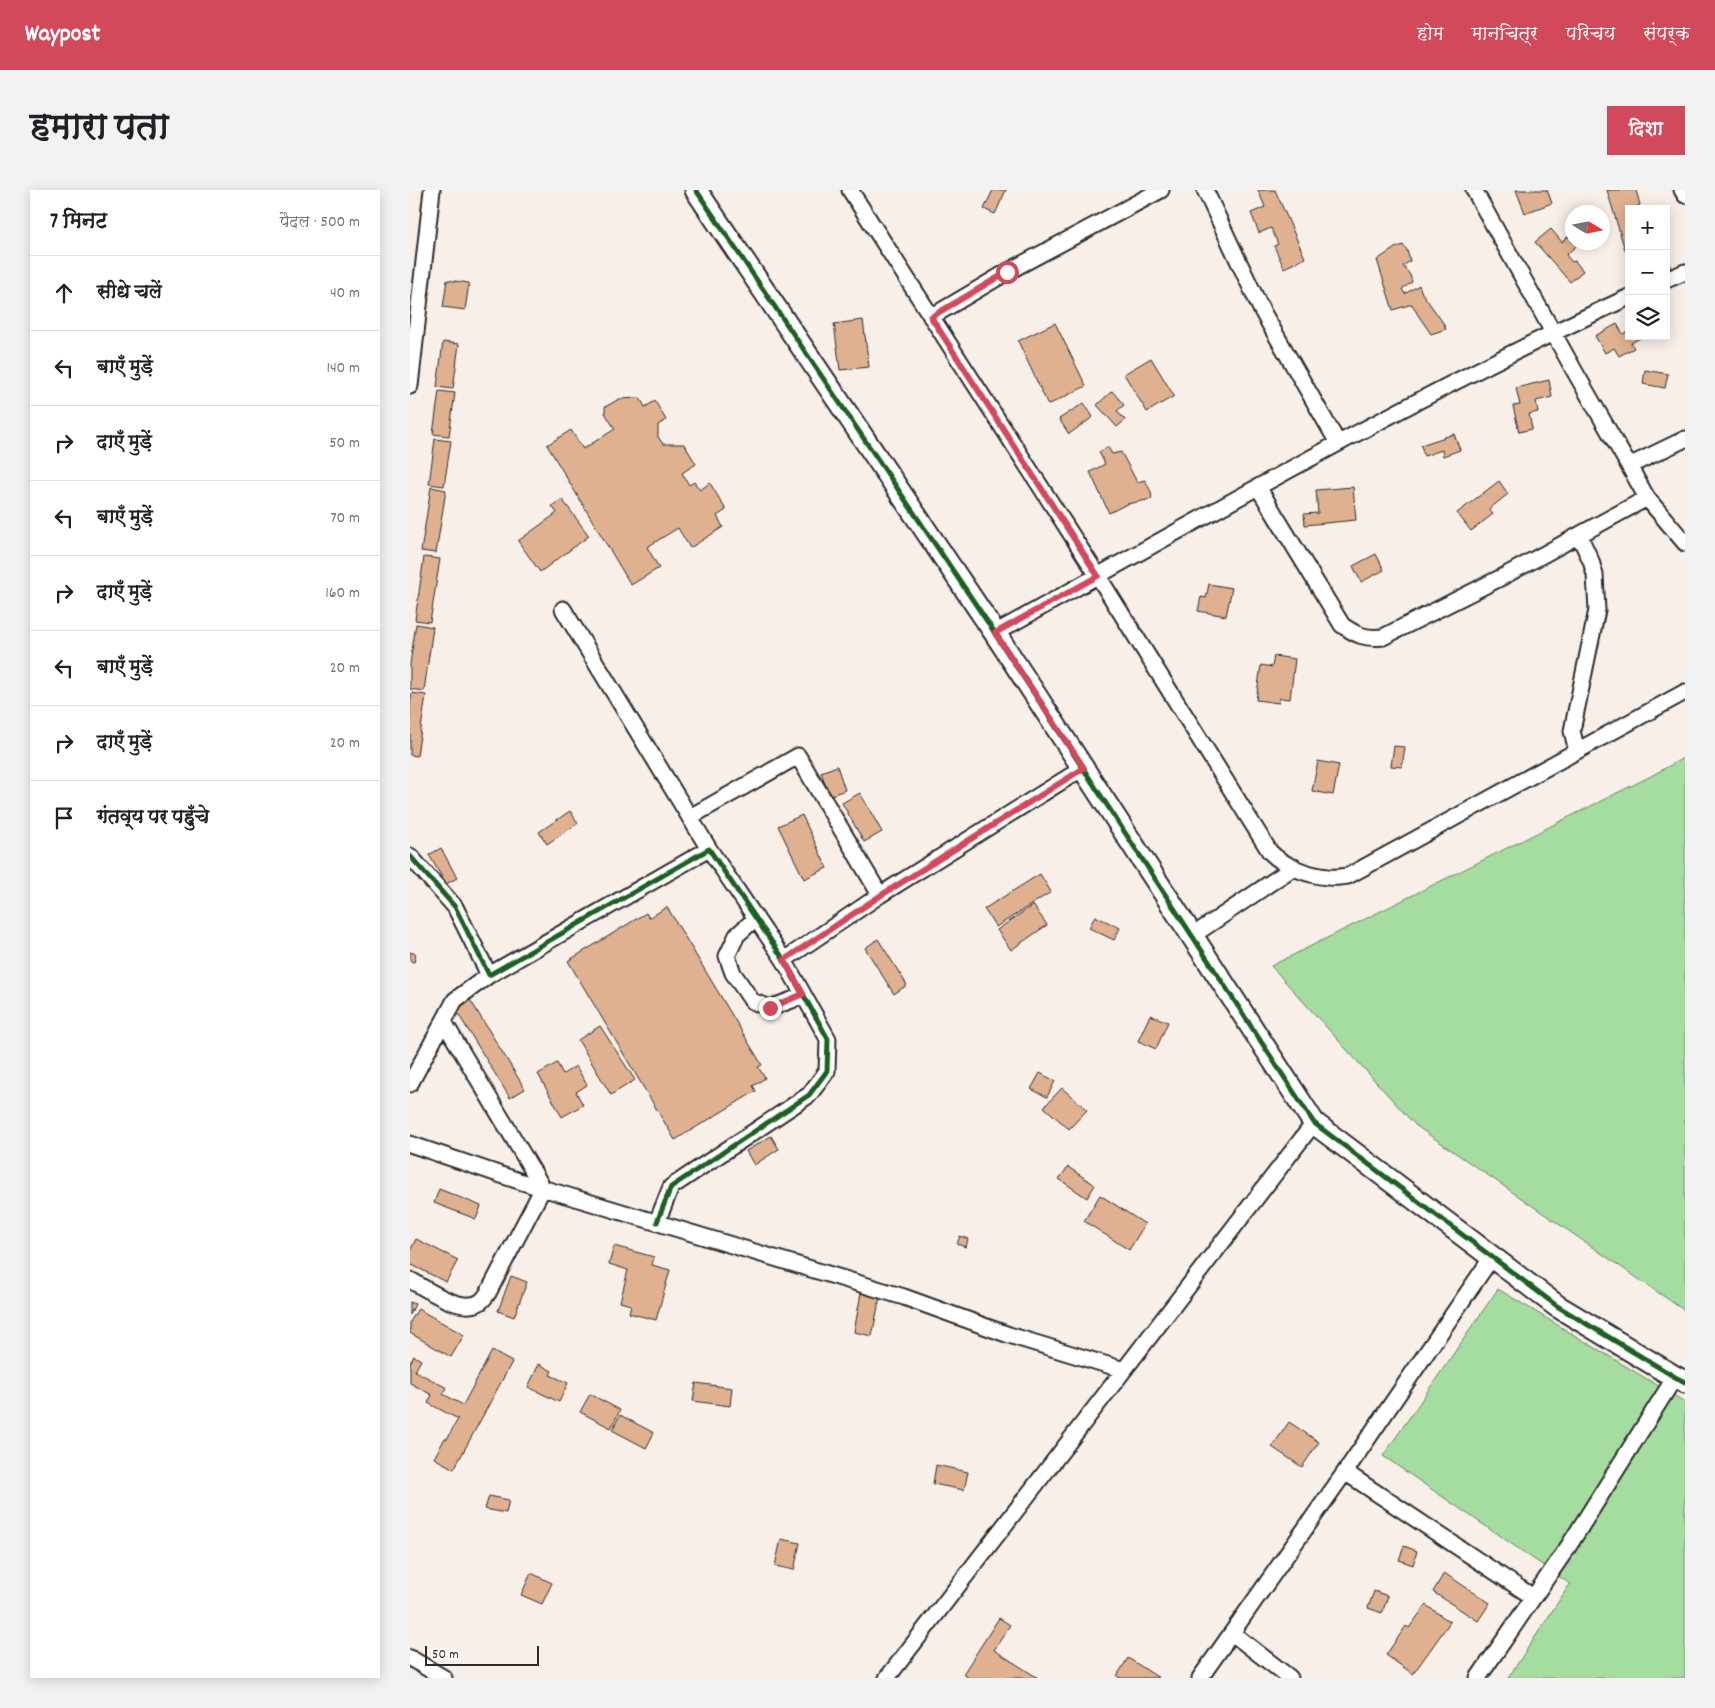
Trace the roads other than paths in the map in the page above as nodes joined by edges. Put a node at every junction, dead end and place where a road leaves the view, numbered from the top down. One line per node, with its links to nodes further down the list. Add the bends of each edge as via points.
1 (432, 190): 9 (street)
2 (696, 190): 25 (street)
3 (850, 190): 13 (street)
4 (1161, 190): 13 (street, via 1007,272)
5 (1205, 190): 17 (street, via 1261,309)
6 (1474, 190): 14 (street)
7 (1682, 190): 8 (street)
8 (1685, 195)
9 (416, 270): 15 (street)
10 (1685, 272): 11 (street)
11 (1670, 278)
12 (1625, 299): 14 (street)
13 (931, 317): 23 (street)
14 (1553, 332): 17 (street); 18 (street)
15 (410, 386)
16 (1685, 440): 18 (street)
17 (1338, 443): 19 (street)
18 (1629, 466): 20 (street)
19 (1258, 487): 21 (street, via 1342,625 1354,634 1371,639 1383,637); 23 (street)
20 (1647, 498): 21 (street); 22 (street)
21 (1579, 535): 27 (street, via 1595,576 1597,610 1572,731)
22 (1685, 544)
23 (1098, 576): 25 (street); 32 (street, via 1270,852 1280,862)
24 (563, 609): 29 (street)
25 (995, 633): 28 (street)
26 (1685, 692): 27 (street)
27 (1577, 751): 32 (street, via 1348,876 1329,878)
28 (1084, 768): 33 (street); 35 (street)
29 (690, 817): 30 (street); 33 (street, via 798,756)
30 (709, 849): 34 (street); 37 (street)
31 (410, 856): 37 (street, via 455,907)
32 (1294, 867): 35 (street)
33 (880, 896): 36 (street)
34 (756, 918): 36 (street); 38 (street, via 737,935 727,956 733,973 752,1001 770,1008)
35 (1192, 936): 41 (street)
36 (784, 960): 38 (street)
37 (490, 975): 39 (street, via 456,1000)
38 (803, 994): 44 (street, via 828,1039 827,1072 809,1095 671,1187)
39 (444, 1022): 40 (street); 43 (street)
40 (410, 1084)
41 (1314, 1123): 45 (street); 47 (street)
42 (410, 1144): 43 (street)
43 (543, 1188): 44 (street); 46 (street, via 481,1301 463,1306)
44 (658, 1222): 47 (street, via 904,1297 1009,1336)
45 (1492, 1257): 48 (street, via 1557,1306); 49 (street)
46 (410, 1280)
47 (1124, 1370): 54 (street)
48 (1680, 1379): 50 (street)
49 (1345, 1472): 50 (street); 51 (street)
50 (1533, 1597): 57 (street)
51 (1232, 1633): 55 (street); 56 (street)
52 (410, 1658): 53 (street)
53 (444, 1678)
54 (887, 1678)
55 (1200, 1678)
56 (1290, 1678)
57 (1478, 1678)

